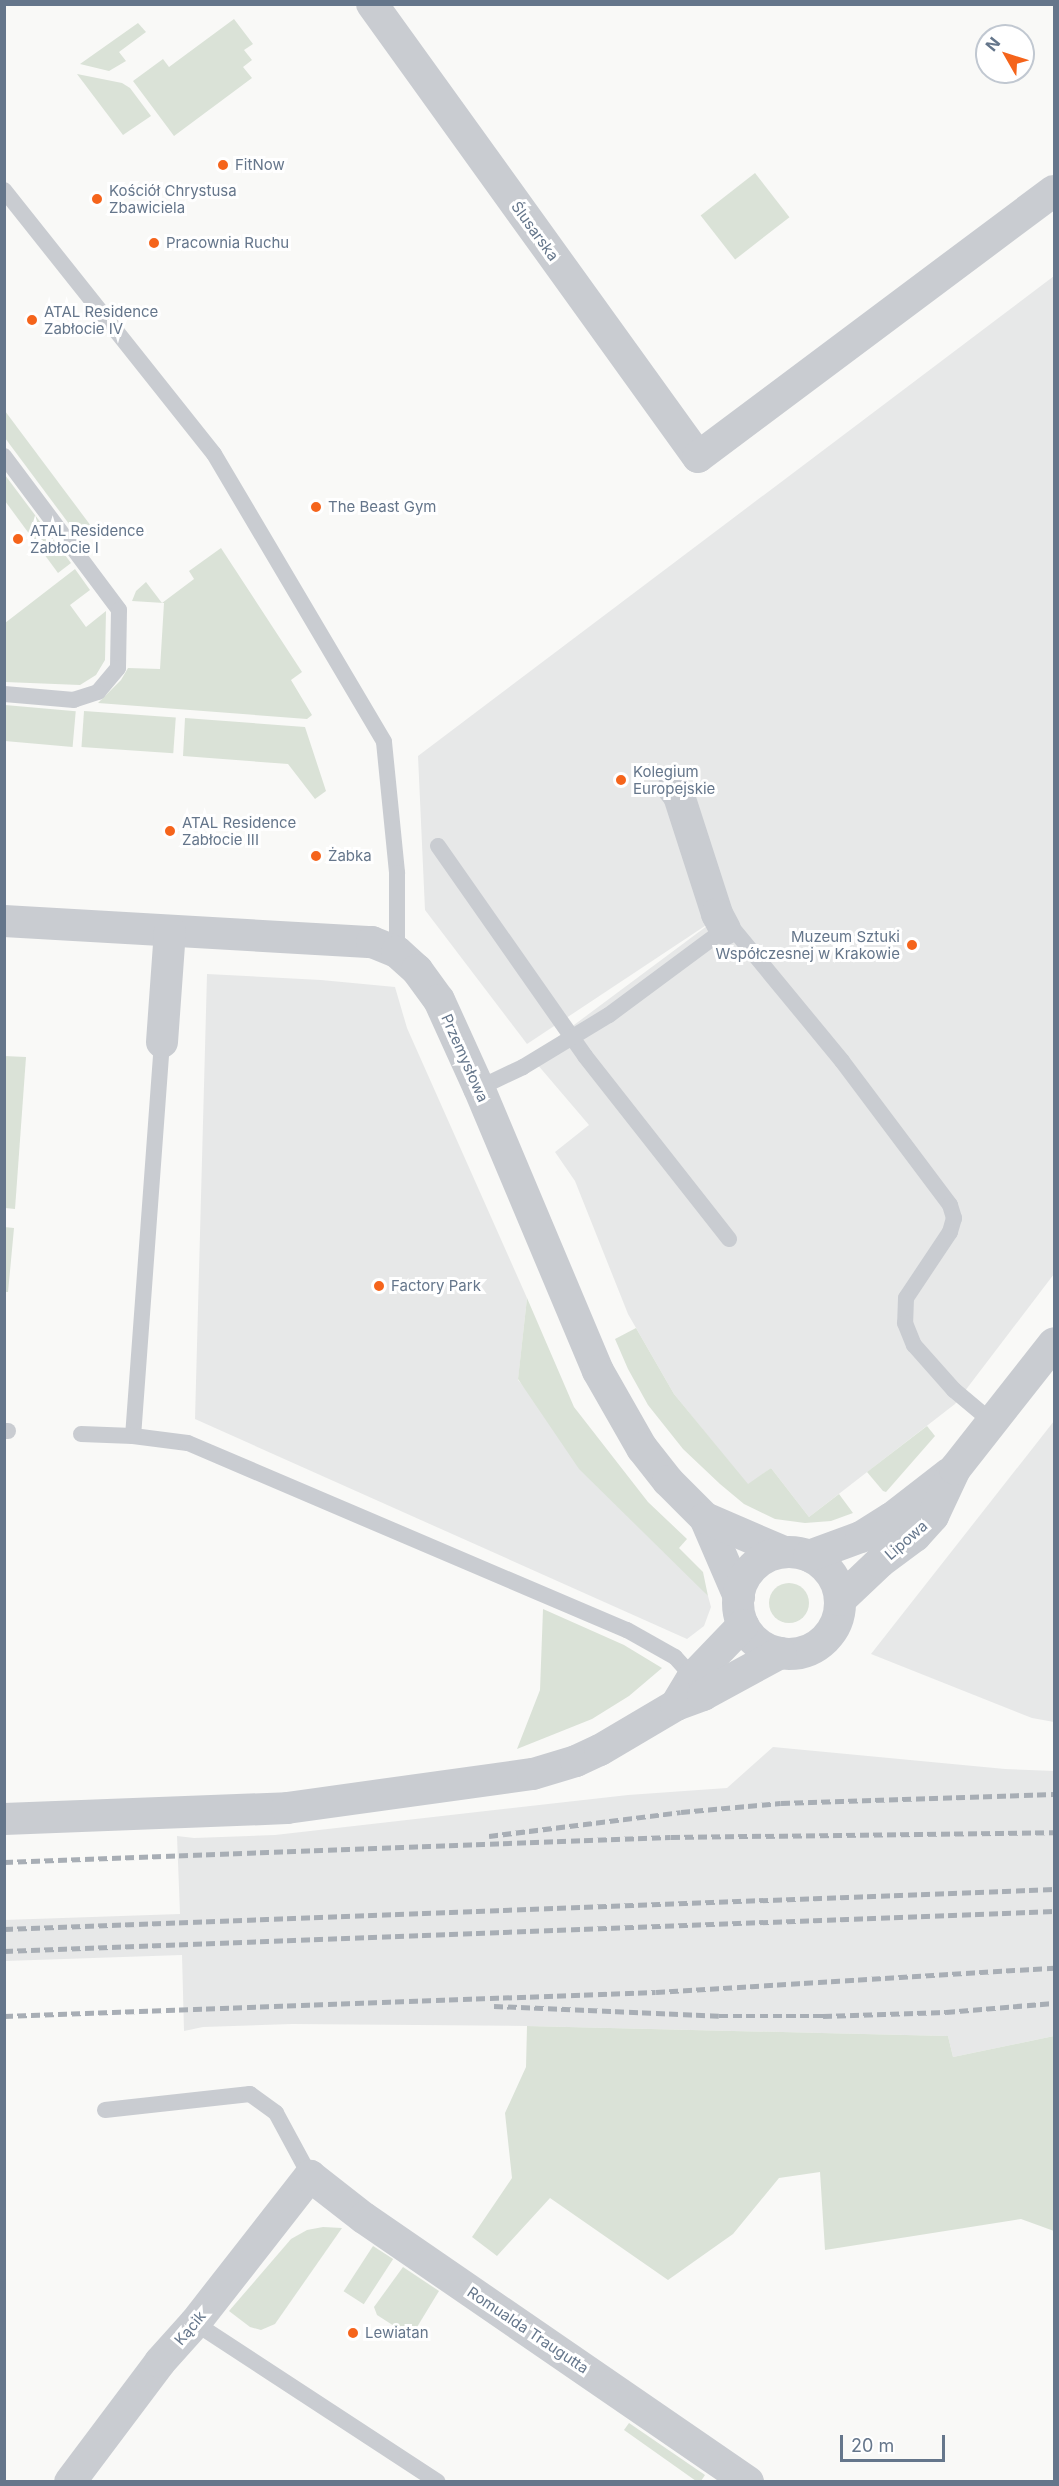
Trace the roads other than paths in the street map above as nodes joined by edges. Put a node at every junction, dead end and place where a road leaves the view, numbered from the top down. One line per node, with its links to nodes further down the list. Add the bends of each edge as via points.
1 (372, 4): 3 (street, Ślusarska, via 698,457)
2 (4, 190): 11 (lane, via 214,454 384,742 397,873)
3 (1054, 191)
4 (4, 456): 5 (lane, via 119,610 118,668 98,692 74,700)
5 (4, 694)
6 (673, 788): 9 (street)
7 (438, 846): 12 (lane)
8 (4, 921): 10 (street, Przemysłowa)
9 (725, 929): 12 (lane); 17 (lane, via 730,926 842,1061 950,1204 954,1218 950,1232 906,1298 905,1323 915,1345 954,1390)
10 (170, 931): 11 (street, Przemysłowa, via 372,942); 13 (street)
11 (397, 952): 14 (street, Przemysłowa, via 417,970 439,1000)
12 (572, 1039): 14 (lane); 15 (lane)
13 (162, 1042): 19 (lane)
14 (479, 1089): 21 (street, Przemysłowa, via 598,1371 642,1448)
15 (729, 1239)
16 (1054, 1342): 17 (street, Lipowa)
17 (991, 1421): 20 (street, Lipowa)
18 (81, 1434): 19 (lane)
19 (133, 1436): 26 (lane, via 188,1443 627,1630 675,1657)
20 (955, 1469): 22 (street, Lipowa, via 861,1538); 23 (street, Lipowa, via 933,1516)
21 (705, 1518): 22 (street, Przemysłowa); 24 (street, Przemysłowa)
22 (796, 1554): 23 (street, via 831,1574); 24 (street, via 768,1557 754,1567 744,1581)
23 (840, 1600): 25 (street, via 839,1615 823,1641 810,1650)
24 (741, 1611): 25 (street, via 758,1644); 26 (street)
25 (780, 1653): 27 (street, via 703,1695)
26 (693, 1677): 27 (street)
27 (676, 1705): 28 (street, via 622,1739 576,1761 506,1779 287,1808)
28 (4, 1819)
29 (105, 2110): 30 (lane, via 250,2094 276,2113)
30 (310, 2176): 31 (street, Kącik); 34 (street, Romualda Traugutta, via 364,2218)
31 (195, 2323): 32 (street, Kącik, via 160,2362); 33 (lane)
32 (70, 2481)
33 (438, 2481)
34 (748, 2481)

